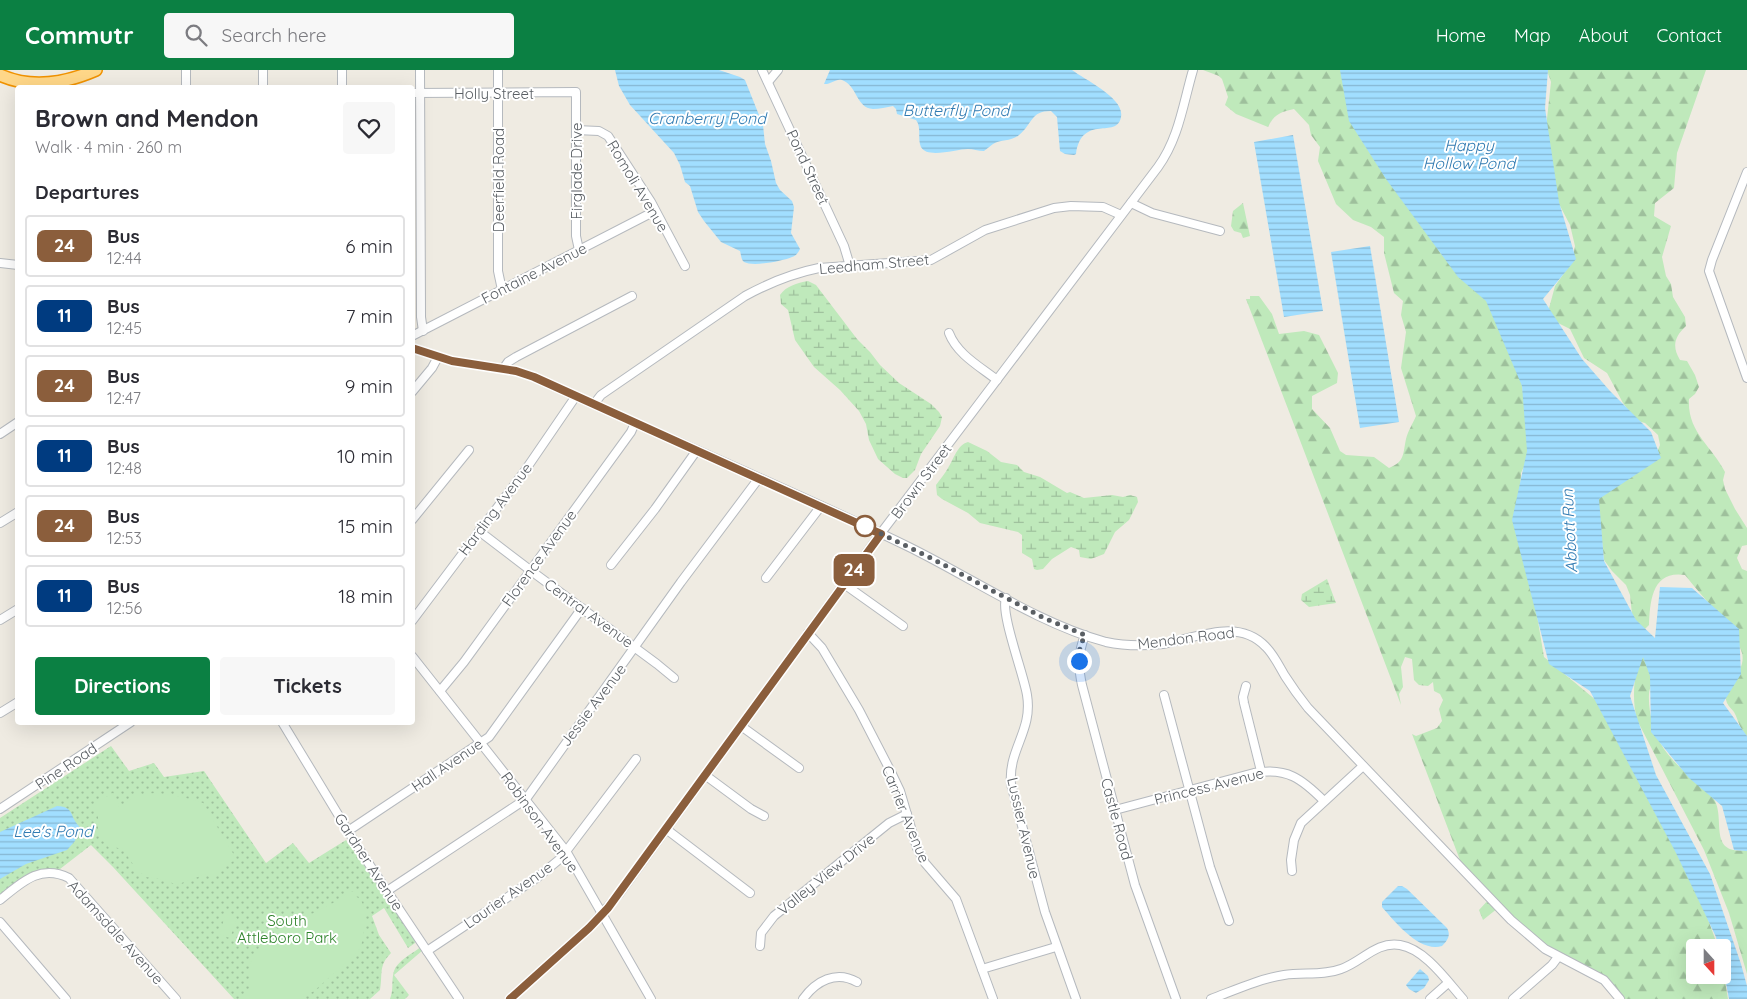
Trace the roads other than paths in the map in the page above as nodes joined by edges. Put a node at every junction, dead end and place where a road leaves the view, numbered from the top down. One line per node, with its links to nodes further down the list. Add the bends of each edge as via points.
1 (96, 70): 10 (highway, via 38,84)
2 (186, 70): 12 (street)
3 (264, 70): 13 (street)
4 (342, 70): 14 (street)
5 (420, 70): 16 (street)
6 (498, 70): 17 (street, Deerfield Road)
7 (763, 70): 11 (street, Pond Street)
8 (778, 70): 11 (street)
9 (1193, 70): 20 (street, Brown Street, via 1169,150)
10 (0, 75)
11 (768, 82): 28 (street, Pond Street, via 844,246)
12 (186, 85)
13 (264, 85)
14 (342, 85)
15 (576, 92): 17 (street, Holly Street); 18 (street, Firglade Drive)
16 (416, 93): 17 (street, Holly Street); 31 (street)
17 (498, 93): 29 (street, Deerfield Road, via 498,271)
18 (576, 130): 21 (street, Romoli Avenue, via 606,134); 24 (street, Firglade Drive, via 576,233)
19 (1747, 172): 37 (street, via 1709,271)
20 (1131, 202): 22 (street, Brown Street); 23 (street, via 1152,213)
21 (655, 210): 24 (street, Fontaine Avenue); 27 (street, Romoli Avenue)
22 (1121, 215): 28 (street, Leedham Street, via 1103,207 1054,208 985,230 931,260); 38 (street, Brown Street)
23 (1220, 231)
24 (579, 250): 29 (street, Fontaine Avenue)
25 (0, 263): 26 (street)
26 (15, 265)
27 (685, 266)
28 (850, 266): 41 (street, Leedham Street, via 812,269 745,296 601,395)
29 (502, 290): 31 (street, Fontaine Avenue)
30 (632, 296): 36 (street, via 513,358)
31 (423, 331): 33 (street, Fontaine Avenue)
32 (949, 333): 38 (street, via 960,351)
33 (415, 335)
34 (415, 349): 35 (street, Mendon Road)
35 (438, 357): 36 (street, Mendon Road); 39 (street)
36 (503, 369): 40 (street, Mendon Road, via 528,375)
37 (1746, 375)
38 (997, 380): 53 (street, Brown Street)
39 (415, 389)
40 (576, 396): 41 (street, Mendon Road); 52 (street, Harding Avenue)
41 (594, 404): 43 (street, Mendon Road)
42 (15, 424): 44 (street)
43 (635, 424): 46 (street, Mendon Road); 55 (street, Florence Avenue)
44 (0, 434)
45 (469, 450): 50 (street)
46 (697, 450): 47 (street, Mendon Road); 54 (street)
47 (759, 478): 48 (street, Mendon Road); 66 (street, Jessie Avenue)
48 (821, 506): 53 (street, Mendon Road); 56 (street)
49 (15, 514): 51 (street)
50 (415, 516)
51 (0, 523)
52 (479, 530): 55 (street, Central Avenue); 61 (street, Harding Avenue)
53 (881, 534): 57 (street, Brown Street); 58 (street, Mendon Road)
54 (611, 565)
55 (530, 570): 59 (street, Central Avenue); 70 (street, Florence Avenue)
56 (766, 578)
57 (844, 584): 63 (street); 64 (street, Brown Street)
58 (1006, 598): 65 (street, Mendon Road); 101 (street, Lussier Avenue, via 1005,611 1028,704 1027,722 1011,766 1011,784)
59 (582, 608): 66 (street, Central Avenue); 77 (street, Hall Avenue)
60 (15, 611): 62 (street)
61 (415, 617)
62 (0, 620)
63 (903, 626)
64 (808, 633): 76 (street, Brown Street); 88 (street, Carrier Avenue, via 818,643 858,710 895,780)
65 (1085, 635): 79 (street, Mendon Road, via 1136,646 1168,643 1226,630 1246,633 1266,646 1301,699); 87 (street, Castle Road, via 1079,654 1079,669)
66 (636, 648): 68 (street, Central Avenue); 84 (street, Jessie Avenue)
67 (415, 660): 70 (street, Robinson Avenue)
68 (674, 678)
69 (1246, 686): 81 (street, via 1244,703)
70 (440, 691): 77 (street, Robinson Avenue)
71 (1164, 695): 83 (street)
72 (15, 704): 73 (street)
73 (0, 713)
74 (126, 725): 86 (street, Pine Road)
75 (284, 725): 91 (street, Gardner Avenue)
76 (741, 726): 80 (street); 82 (street, Brown Street)
77 (482, 743): 84 (street, Robinson Avenue); 91 (street, Hall Avenue)
78 (636, 759): 92 (street, Laurier Avenue)
79 (1363, 766): 85 (street); 103 (street, Mendon Road, via 1519,928)
80 (799, 768)
81 (1261, 772): 83 (street, Princess Avenue); 85 (street, Princess Avenue, via 1276,771 1298,778)
82 (705, 775): 89 (street); 90 (street, Brown Street)
83 (1189, 790): 87 (street, Princess Avenue); 98 (street, via 1210,867)
84 (526, 799): 92 (street, Robinson Avenue); 94 (street, Jessie Avenue)
85 (1324, 801): 93 (street, via 1298,828)
86 (0, 809)
87 (1115, 810): 115 (street, Castle Road, via 1139,898)
88 (907, 814): 100 (street, Valley View Drive, via 889,823 774,916 761,932); 104 (street, Carrier Avenue, via 925,863 956,900)
89 (764, 816)
90 (666, 830): 95 (street); 97 (street, Brown Street)
91 (348, 831): 94 (street, Gardner Avenue)
92 (566, 851): 97 (street, Robinson Avenue); 102 (street, Laurier Avenue, via 538,877)
93 (1292, 871)
94 (387, 891): 102 (street, Gardner Avenue)
95 (750, 893)
96 (0, 900): 108 (street, Adamsdale Avenue, via 34,876 58,873 69,878)
97 (602, 915): 110 (street, Brown Street); 111 (street, Robinson Avenue)
98 (1230, 921)
99 (0, 922): 107 (street)
100 (760, 946)
101 (1056, 947): 104 (street); 114 (street, Lussier Avenue)
102 (427, 951): 109 (street, Gardner Avenue)
103 (1558, 957): 119 (street); 120 (street, Mendon Road, via 1604,980)
104 (982, 969): 113 (street, Carrier Avenue)
105 (857, 982): 112 (street, via 847,977 829,978 816,985)
106 (1448, 982): 116 (street, via 1424,956 1394,944 1374,950 1336,971 1274,977); 117 (street); 118 (street)
107 (66, 999)
108 (176, 999)
109 (459, 999)
110 (510, 999)
111 (651, 999)
112 (803, 999)
113 (993, 999)
114 (1076, 999)
115 (1176, 999)
116 (1211, 999)
117 (1430, 999)
118 (1463, 999)
119 (1513, 999)
120 (1620, 999)

